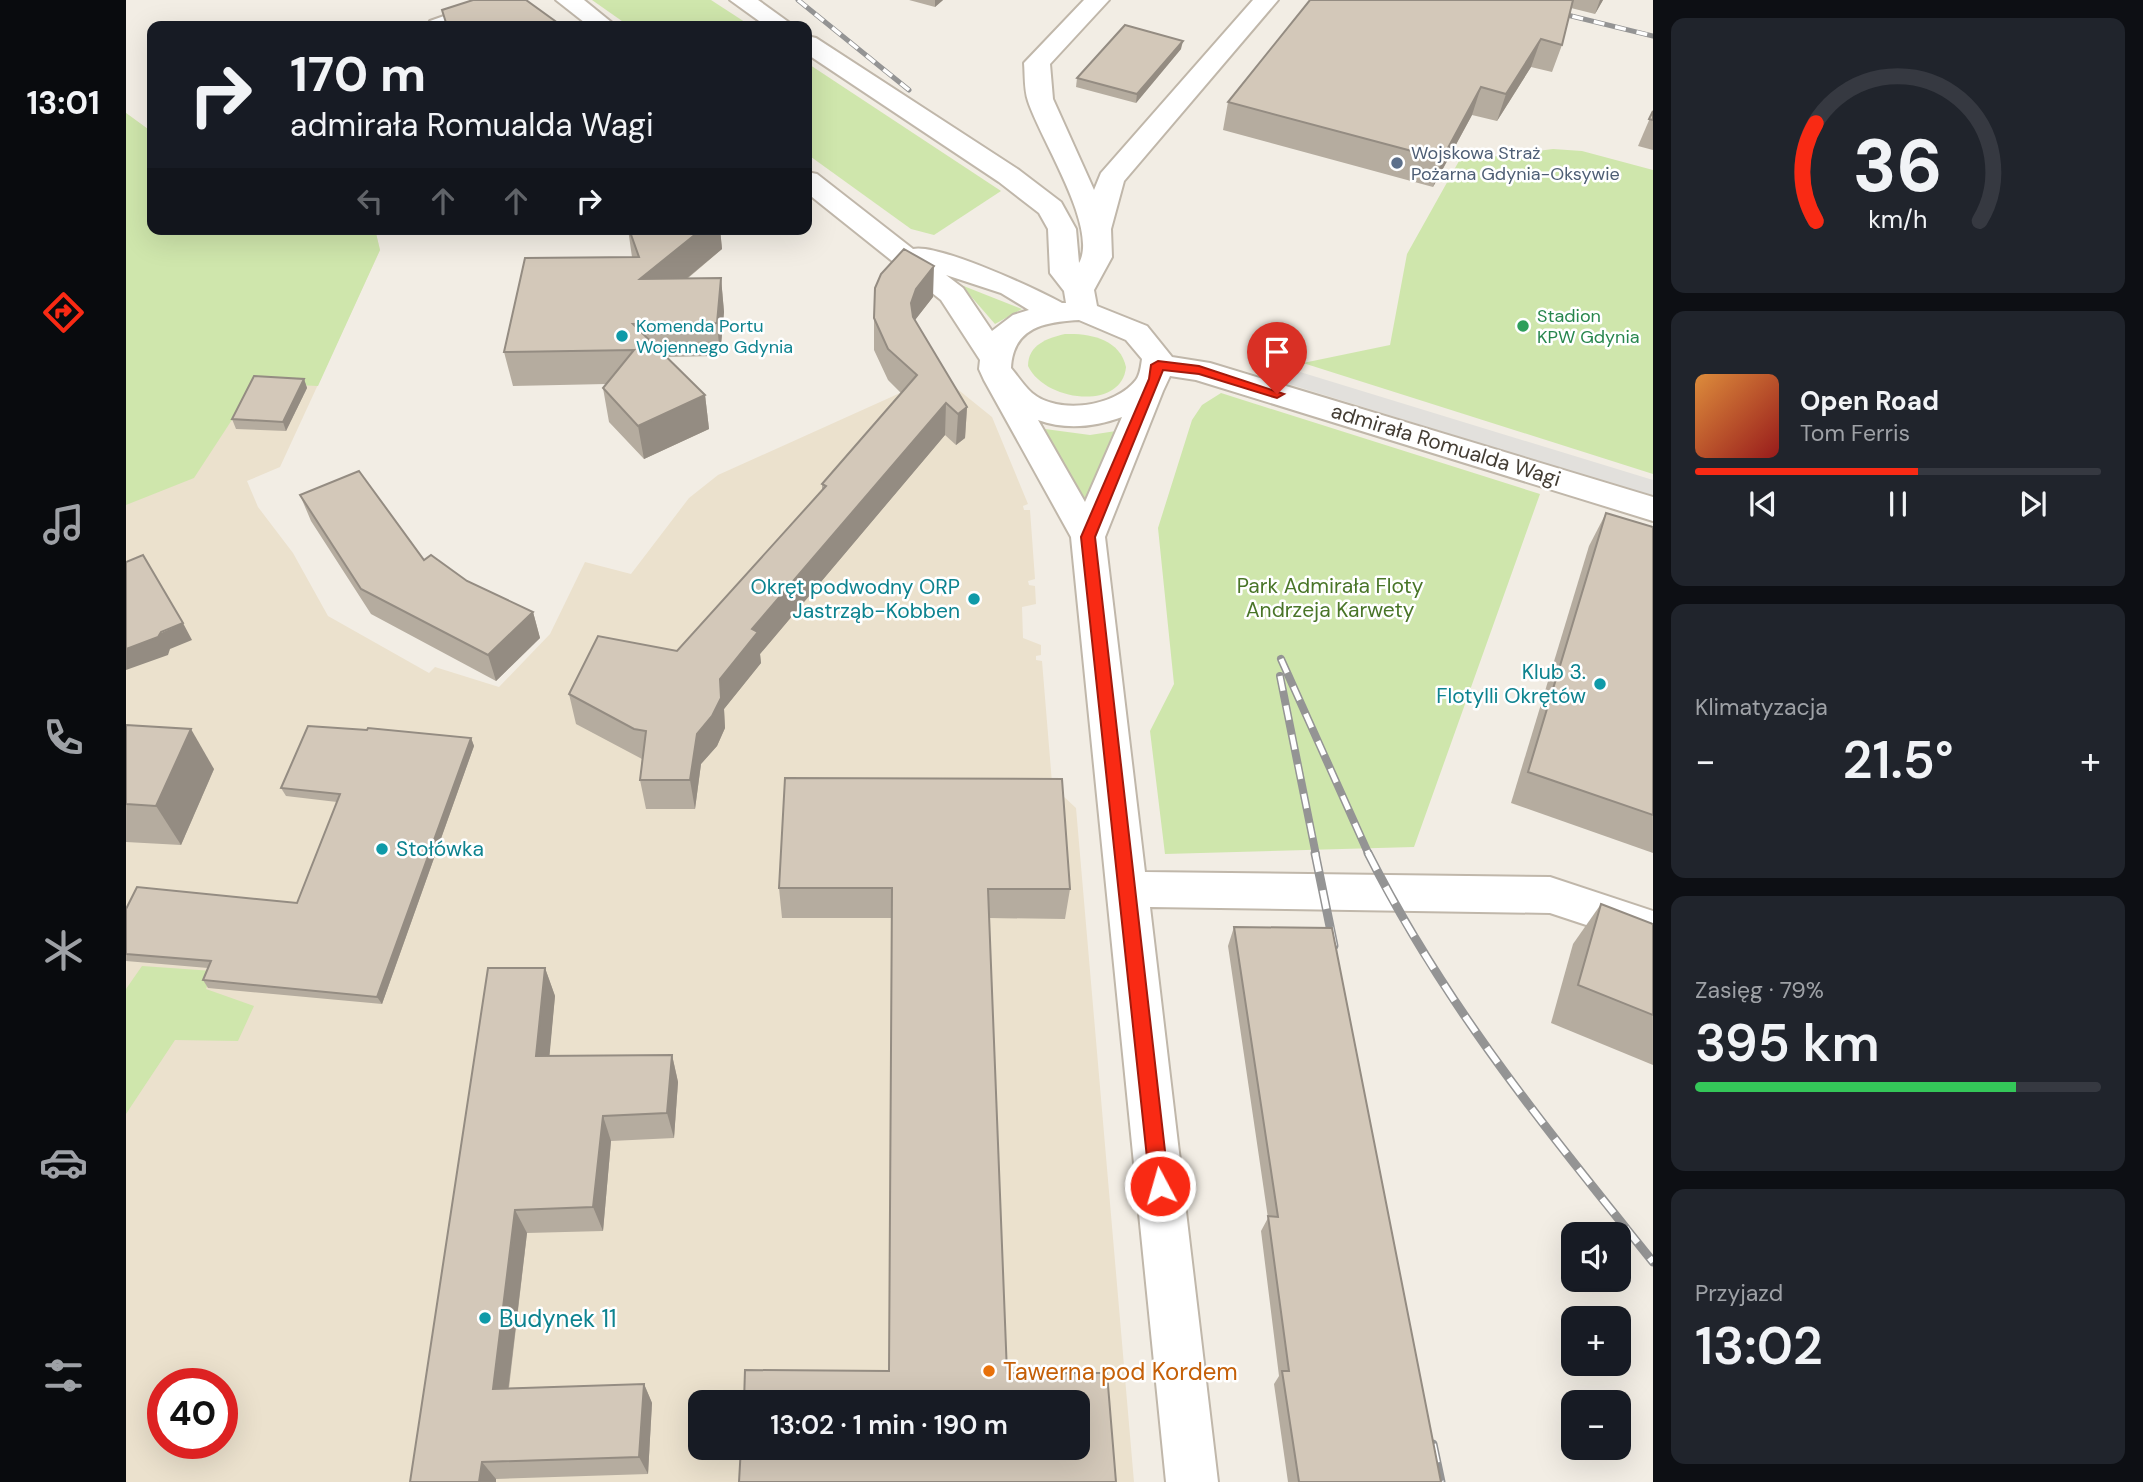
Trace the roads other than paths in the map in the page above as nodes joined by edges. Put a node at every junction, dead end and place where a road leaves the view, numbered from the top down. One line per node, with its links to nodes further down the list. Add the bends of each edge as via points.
1 (512, 0): 6 (street)
2 (568, 0): 7 (street)
3 (742, 0): 8 (street)
4 (1097, 0): 10 (street, via 1037,63 1040,99)
5 (1266, 0): 13 (street, via 1111,179)
6 (453, 21)
7 (597, 21)
8 (774, 21)
9 (812, 46): 12 (street, via 1051,208)
10 (1072, 170): 12 (street); 13 (street)
11 (812, 184): 14 (street)
12 (1061, 238): 15 (street)
13 (1097, 243): 15 (street)
14 (898, 249): 15 (street); 16 (street, via 952,294)
15 (1072, 304): 16 (street, via 1012,329 998,345); 17 (street, via 1129,326 1150,344)
16 (997, 369): 17 (street, via 1012,393 1028,404 1071,416 1116,411); 19 (street)
17 (1153, 379): 18 (street, admirała Romualda Wagi, via 1199,370); 19 (street)
18 (1653, 509)
19 (1088, 537): 20 (street)
20 (1127, 890): 21 (street, via 1550,895); 22 (street)
21 (1653, 929)
22 (1192, 1482)

